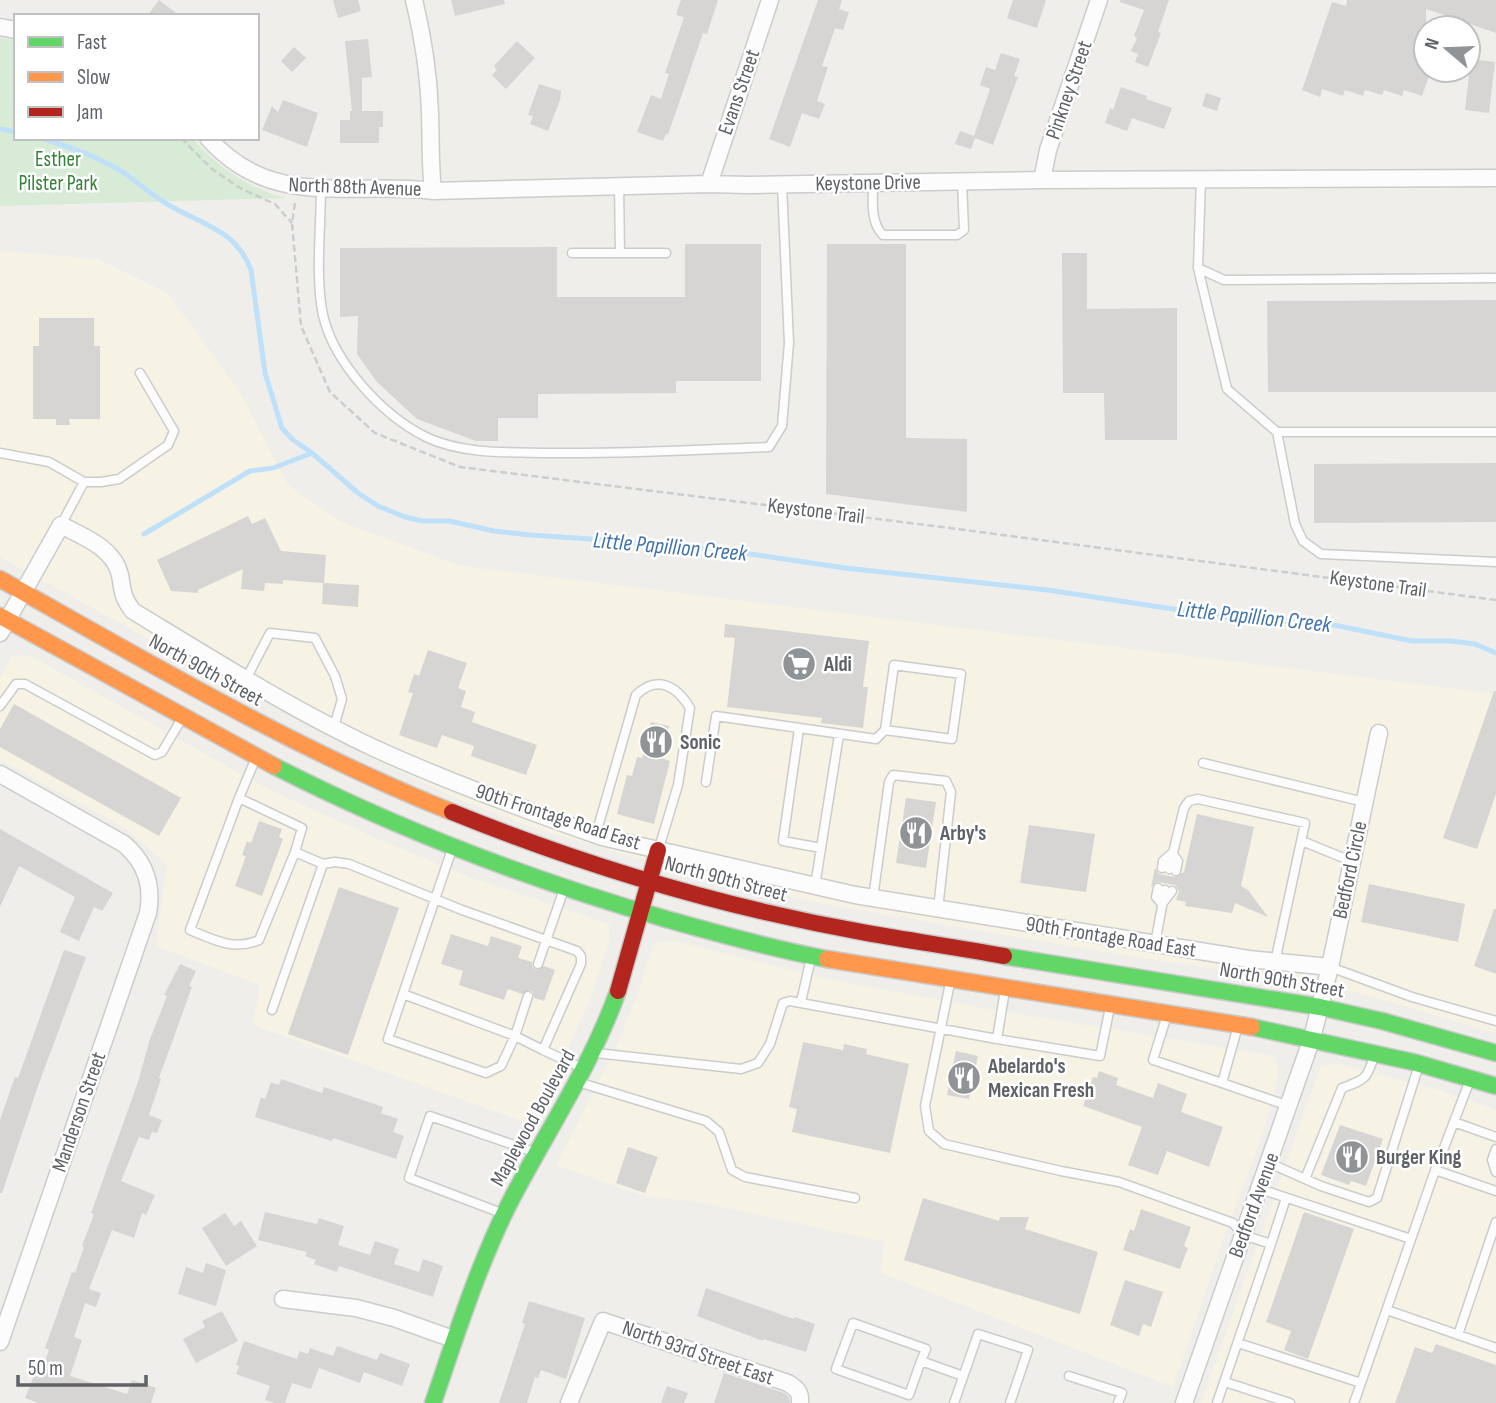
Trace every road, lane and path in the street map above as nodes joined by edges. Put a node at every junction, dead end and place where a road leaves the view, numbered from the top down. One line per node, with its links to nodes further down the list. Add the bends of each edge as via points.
1 (414, 0): 14 (street, via 426,64)
2 (770, 0): 10 (street, Evans Street)
3 (1099, 0): 7 (street, Pinkney Street)
4 (210, 140): 13 (street, North 88th Avenue, via 227,158 256,175 279,184)
5 (1496, 178): 6 (street, Keystone Drive)
6 (1201, 179): 7 (street, Keystone Drive); 19 (lane)
7 (1042, 180): 8 (street, Keystone Drive)
8 (962, 181): 9 (street, Keystone Drive); 9 (lane, via 964,230 957,235 883,235 874,221)
9 (873, 183): 11 (street, Keystone Drive)
10 (709, 184): 11 (street, Keystone Drive); 12 (street, Keystone Drive)
11 (782, 185): 13 (lane, via 789,343 782,426 776,438 769,447 614,453 462,448 427,437 389,412 349,370 323,316)
12 (619, 186): 14 (street, Keystone Drive); 17 (lane)
13 (321, 188): 14 (street, North 88th Avenue)
14 (433, 191)
15 (292, 223): 30 (path, Keystone Trail, via 301,326 330,392 376,433 460,467)
16 (572, 253): 17 (lane)
17 (620, 253): 18 (lane)
18 (666, 253)
19 (1198, 268): 20 (lane, via 1224,280); 22 (lane, via 1227,389)
20 (1496, 278)
21 (139, 373): 25 (lane, via 174,431 168,444 119,479)
22 (1277, 432): 23 (lane); 27 (lane, via 1295,524 1303,541 1321,554)
23 (1496, 432)
24 (0, 453): 25 (lane, via 49,462)
25 (84, 482): 26 (lane)
26 (61, 525): 29 (street); 32 (street, 90th Frontage Road East, via 108,553 120,576 124,600 133,611)
27 (1496, 562)
28 (0, 579): 29 (main road, North 90th Street)
29 (23, 592): 31 (street); 55 (main road, North 90th Street, via 235,711 369,777 492,828)
30 (1496, 600)
31 (2, 623): 34 (main road)
32 (246, 679): 35 (street, 90th Frontage Road East); 35 (lane, via 270,633 315,638 342,699)
33 (0, 706): 34 (lane, via 16,684 25,684 155,755 162,752)
34 (182, 717): 40 (main road)
35 (334, 727): 46 (street, 90th Frontage Road East, via 435,774)
36 (799, 729): 39 (lane); 43 (lane, via 716,716); 49 (lane, via 783,841)
37 (885, 730): 37 (lane, via 952,739 961,674 894,666); 39 (lane, via 876,739)
38 (1379, 733): 45 (street, Bedford Circle)
39 (839, 735): 49 (lane)
40 (256, 757): 44 (lane); 48 (main road)
41 (1203, 763): 45 (lane)
42 (0, 774): 115 (street, Manderson Street, via 124,844 143,866 150,899)
43 (706, 782)
44 (239, 798): 51 (lane, via 303,828); 51 (lane, via 190,930 223,944 237,946 259,940)
45 (1364, 802): 53 (street, Bedford Circle)
46 (596, 834): 50 (street, 90th Frontage Road East); 50 (lane, via 636,695 644,687 668,685 690,708 678,785)
47 (1302, 841): 52 (lane, via 1305,823 1198,799 1184,808); 53 (lane); 66 (lane)
48 (453, 846): 57 (main road); 58 (lane)
49 (821, 848): 56 (lane)
50 (659, 850): 55 (main road, Maplewood Boulevard); 56 (street, 90th Frontage Road East)
51 (295, 852): 54 (lane)
52 (1172, 853): 52 (lane, via 1178,861 1169,869 1163,861)
53 (1351, 862): 68 (street, Bedford Circle)
54 (323, 864): 58 (lane, via 349,864); 76 (lane)
55 (649, 880): 62 (main road, Maplewood Boulevard); 75 (main road, North 90th Street, via 781,916 866,933)
56 (815, 886): 59 (street, 90th Frontage Road East)
57 (565, 887): 62 (main road); 63 (lane)
58 (435, 898): 63 (lane); 71 (lane)
59 (873, 898): 61 (street, 90th Frontage Road East); 61 (lane, via 889,782 894,775 946,781 951,792)
60 (1162, 904): 60 (lane, via 1156,897 1165,890); 64 (lane)
61 (938, 909): 64 (street, 90th Frontage Road East)
62 (640, 911): 65 (main road); 86 (main road, Maplewood Boulevard, via 625,974)
63 (546, 940): 67 (lane); 84 (lane, via 577,951 581,964)
64 (1155, 944): 66 (street, 90th Frontage Road East)
65 (811, 955): 69 (main road); 73 (lane)
66 (1275, 962): 68 (street, 90th Frontage Road East)
67 (538, 964)
68 (1330, 967): 75 (street, Bedford Circle); 78 (lane)
69 (951, 979): 70 (main road); 80 (lane)
70 (1006, 988): 74 (main road); 83 (lane)
71 (402, 994): 81 (lane); 81 (lane, via 388,1039 486,1073 501,1066)
72 (528, 996): 81 (lane)
73 (801, 1002): 80 (lane); 86 (lane, via 783,1003 770,1044 758,1063 741,1069)
74 (1110, 1004): 77 (main road); 83 (lane, via 1100,1056)
75 (1320, 1007): 82 (street, Bedford Avenue); 87 (main road, North 90th Street)
76 (272, 1010)
77 (1168, 1013): 79 (main road); 91 (lane, via 1153,1060)
78 (1496, 1021)
79 (1238, 1025): 82 (main road); 91 (lane)
80 (941, 1031): 83 (lane); 108 (lane, via 925,1106 929,1130 944,1144 1119,1182 1233,1223)
81 (515, 1036): 84 (lane)
82 (1312, 1038): 85 (main road); 93 (street, Bedford Avenue)
83 (997, 1039)
84 (543, 1050): 89 (lane)
85 (1376, 1052): 88 (main road); 101 (lane, via 1364,1080 1342,1088)
86 (593, 1053): 89 (main road, Maplewood Boulevard)
87 (1496, 1053)
88 (1420, 1063): 90 (main road); 101 (lane, via 1377,1198 1369,1202)
89 (582, 1076): 97 (main road, Maplewood Boulevard); 104 (lane, via 706,1121 719,1132 732,1170 745,1177)
90 (1471, 1077): 92 (main road); 94 (lane)
91 (1222, 1083): 93 (lane)
92 (1496, 1086)
93 (1289, 1106): 98 (street, Bedford Avenue)
94 (1454, 1122): 95 (lane); 99 (lane)
95 (1496, 1137)
96 (1496, 1149): 100 (lane, via 1492,1160)
97 (537, 1153): 106 (main road, Maplewood Boulevard); 106 (lane, via 430,1116 409,1178)
98 (1269, 1163): 101 (lane); 102 (street, Bedford Avenue)
99 (1435, 1170): 103 (lane); 109 (lane)
100 (1496, 1172)
101 (1306, 1179)
102 (1260, 1189): 105 (lane); 108 (street, Bedford Avenue)
103 (1496, 1191)
104 (855, 1198)
105 (1286, 1198): 109 (lane); 110 (lane)
106 (504, 1214): 114 (main road, Maplewood Boulevard)
107 (1496, 1222): 113 (lane)
108 (1244, 1235): 110 (lane); 129 (street, Bedford Avenue)
109 (1411, 1239): 112 (lane)
110 (1271, 1244): 116 (lane)
111 (283, 1299): 114 (street, via 356,1308)
112 (1387, 1310): 113 (lane); 122 (lane)
113 (1458, 1335): 117 (lane)
114 (453, 1339): 124 (main road, Maplewood Boulevard)
115 (0, 1342)
116 (1238, 1343): 121 (lane); 122 (lane)
117 (1496, 1348)
118 (922, 1362): 118 (lane, via 926,1349 853,1323 836,1369 909,1395); 119 (lane)
119 (963, 1376): 126 (lane); 127 (lane, via 978,1334 1028,1350)
120 (1069, 1376): 128 (lane, via 1122,1393)
121 (1225, 1381): 130 (lane); 131 (lane)
122 (1361, 1383): 132 (lane)
123 (798, 1396): 125 (street, North 93rd Street East, via 788,1383 603,1321)
124 (433, 1403)
125 (569, 1403)
126 (954, 1403)
127 (1010, 1403)
128 (1118, 1403)
129 (1184, 1403)
130 (1217, 1403)
131 (1290, 1403)
132 (1354, 1403)

